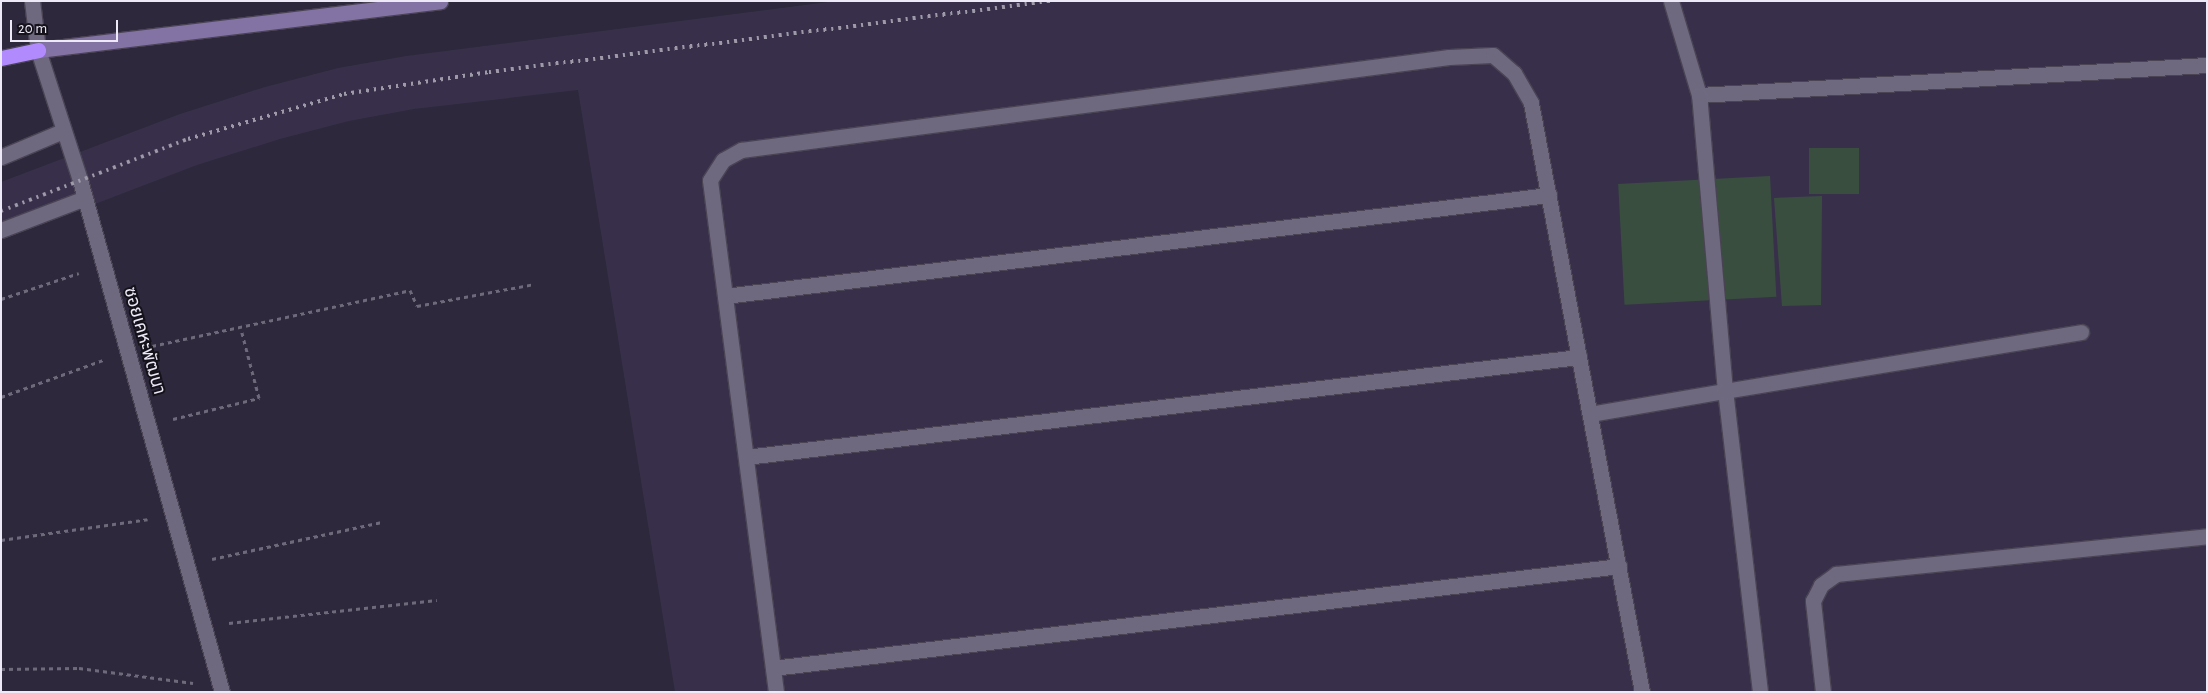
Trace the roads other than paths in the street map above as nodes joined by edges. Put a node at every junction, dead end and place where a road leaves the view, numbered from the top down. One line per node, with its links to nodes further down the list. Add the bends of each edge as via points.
1 (32, 1): 4 (street, ซอยเคหะพัฒนา)
2 (440, 1): 4 (main road)
3 (1672, 1): 7 (street)
4 (38, 50): 5 (highway); 8 (street, ซอยเคหะพัฒนา)
5 (1, 58)
6 (2207, 65): 7 (street)
7 (1699, 94): 16 (street)
8 (63, 132): 9 (street); 11 (street, ซอยเคหะพัฒนา)
9 (1, 156)
10 (1549, 195): 13 (street); 13 (street, via 1531,103 1514,73 1493,55 1449,57 741,150 723,160 710,180); 15 (street)
11 (85, 198): 12 (street); 22 (street, ซอยเคหะพัฒนา)
12 (1, 230)
13 (725, 296): 18 (street)
14 (2081, 332): 16 (street)
15 (1579, 357): 17 (street); 18 (street)
16 (1725, 391): 17 (street); 25 (street)
17 (1590, 414): 20 (street)
18 (746, 457): 21 (street)
19 (2207, 536): 26 (street, via 1836,574 1821,586 1813,601)
20 (1618, 566): 21 (street); 24 (street)
21 (773, 668): 23 (street)
22 (221, 689)
23 (776, 692)
24 (1642, 692)
25 (1760, 692)
26 (1824, 692)

